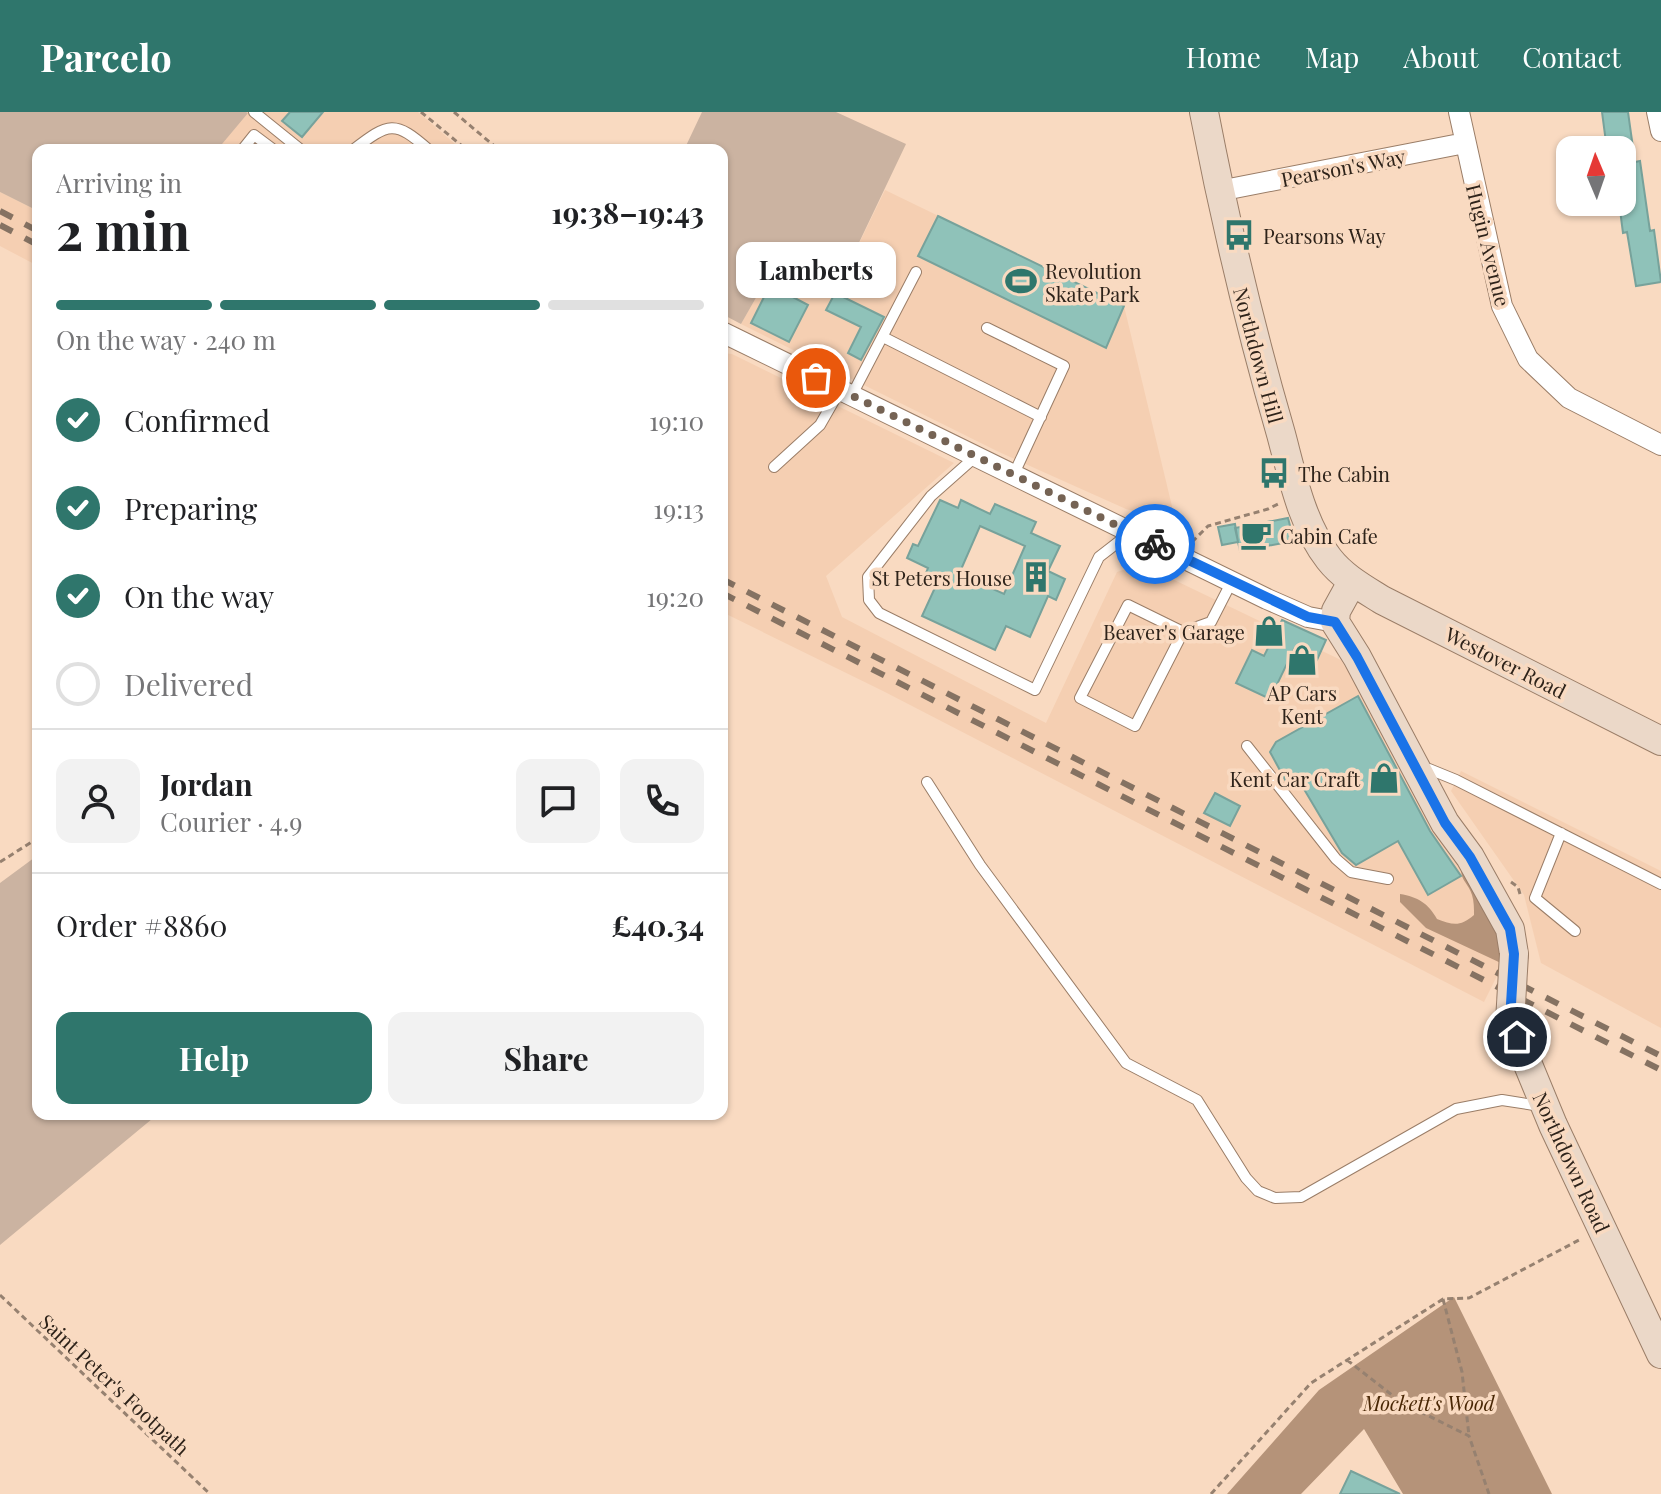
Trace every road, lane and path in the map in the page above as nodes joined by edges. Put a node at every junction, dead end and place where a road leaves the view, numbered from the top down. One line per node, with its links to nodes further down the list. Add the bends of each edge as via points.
1 (254, 112): 11 (lane)
2 (421, 112): 14 (path)
3 (454, 112): 15 (path)
4 (1204, 112): 16 (street, Northdown Hill)
5 (1459, 112): 8 (street, Hugin Avenue)
6 (1657, 112): 7 (street)
7 (1661, 131)
8 (1465, 143): 16 (street, Pearson's Way); 23 (street, Hugin Avenue, via 1502,306 1528,359 1569,398)
9 (247, 144): 10 (lane, via 254,135)
10 (266, 144)
11 (294, 144)
12 (361, 144): 13 (lane, via 394,128 404,129)
13 (422, 144)
14 (460, 144)
15 (492, 144)
16 (1219, 191): 27 (street, Northdown Hill, via 1243,300)
17 (916, 272): 20 (lane)
18 (987, 328): 22 (lane, via 1064,366)
19 (728, 335): 21 (street)
20 (883, 337): 21 (lane); 22 (lane)
21 (846, 393): 24 (street); 25 (lane)
22 (1041, 417): 26 (lane)
23 (1661, 445)
24 (975, 457): 26 (street); 28 (lane, via 931,496 868,577 869,600 879,613 1035,690 1099,557)
25 (774, 467)
26 (1013, 476): 28 (street)
27 (1298, 491): 29 (path, via 1268,509 1208,526); 31 (street, Northdown Hill, via 1312,532 1329,560)
28 (1130, 532): 29 (street)
29 (1178, 555): 30 (street)
30 (1232, 581): 32 (street, via 1308,617); 33 (lane, via 1211,622)
31 (1352, 582): 32 (street); 34 (street, Westover Road)
32 (1335, 622): 36 (street, Northdown Road)
33 (1183, 632): 33 (lane, via 1135,726 1080,698 1128,605)
34 (1661, 741)
35 (1247, 746): 41 (lane, via 1336,859 1351,872)
36 (1416, 770): 38 (lane, via 1429,769 1456,780); 44 (street, Northdown Road, bridge, via 1510,929 1510,1021)
37 (927, 782): 44 (lane, via 980,865 1126,1063 1197,1100 1246,1178 1266,1196 1301,1197 1471,1104 1502,1100)
38 (1561, 833): 42 (lane); 43 (lane, via 1535,898)
39 (32, 842): 40 (path)
40 (0, 862)
41 (1388, 879)
42 (1661, 884)
43 (1575, 931)
44 (1546, 1108): 45 (street, Northdown Road)
45 (1602, 1228): 47 (path, via 1469,1298); 48 (street, Northdown Road)
46 (0, 1295): 51 (path, Saint Peter's Footpath)
47 (1443, 1299): 49 (path); 50 (path, via 1462,1372)
48 (1661, 1354)
49 (1347, 1360): 50 (path, via 1401,1402); 52 (path, via 1311,1383)
50 (1469, 1436): 53 (path)
51 (210, 1494)
52 (1211, 1494)
53 (1489, 1494)

